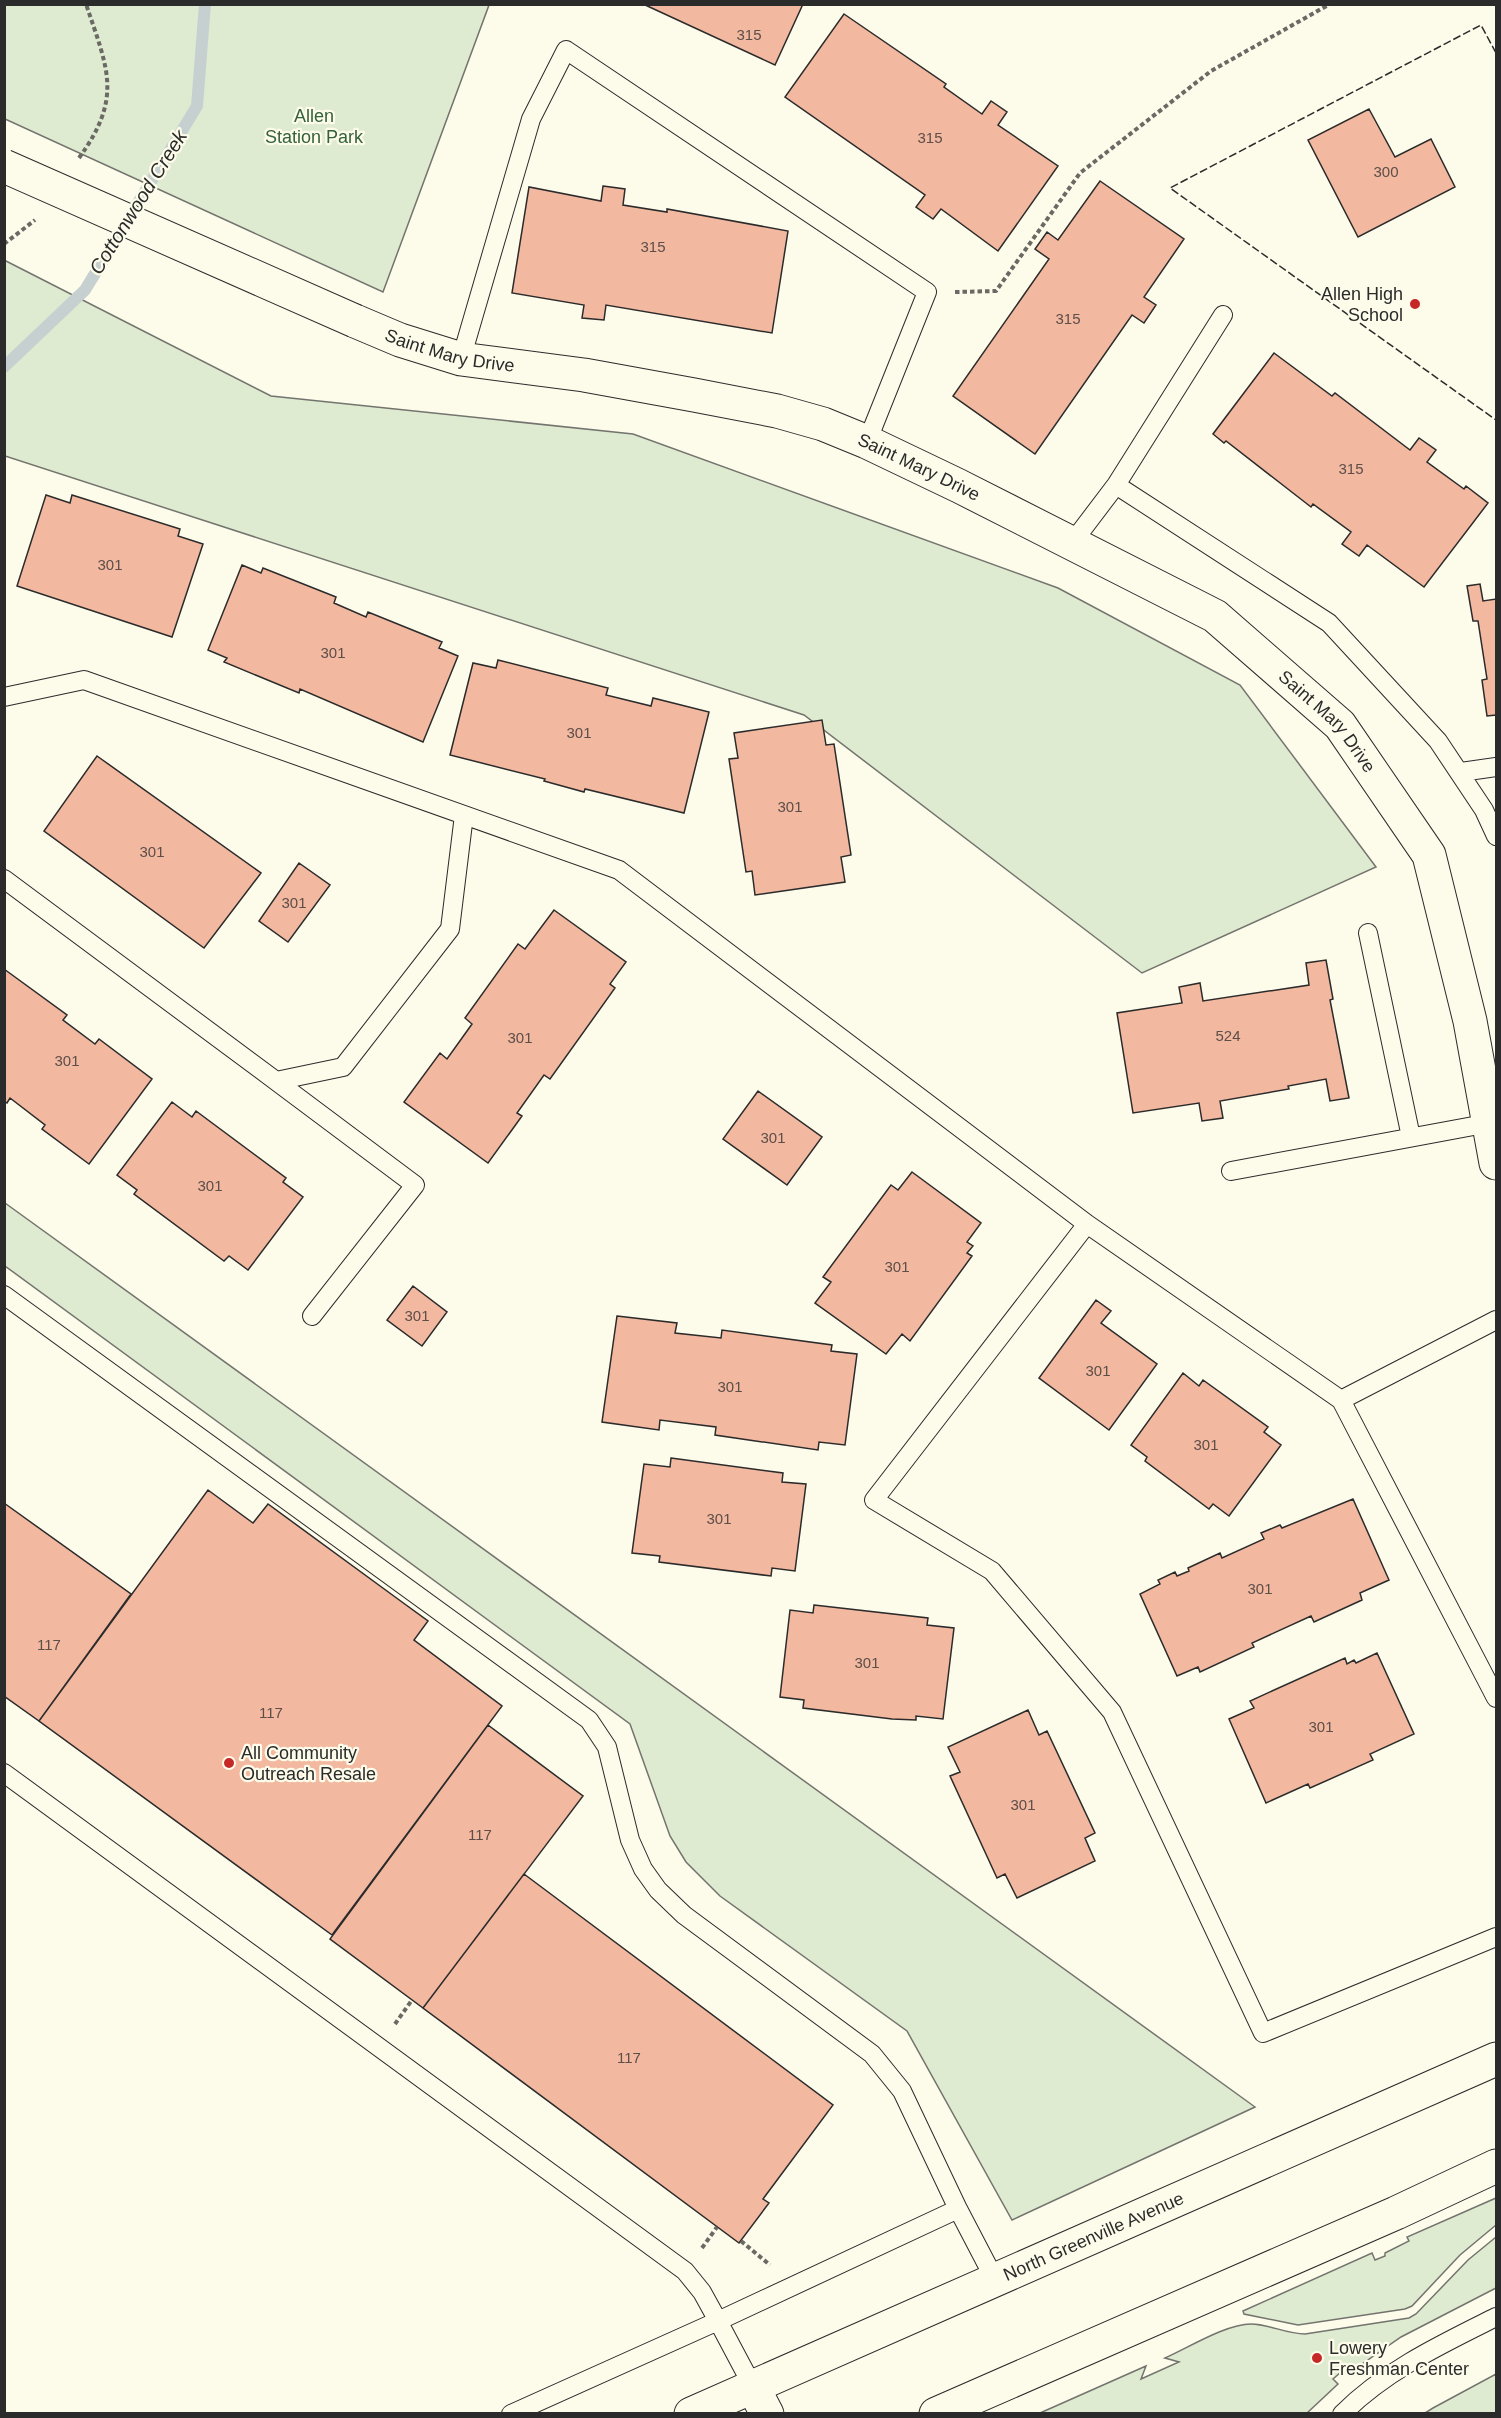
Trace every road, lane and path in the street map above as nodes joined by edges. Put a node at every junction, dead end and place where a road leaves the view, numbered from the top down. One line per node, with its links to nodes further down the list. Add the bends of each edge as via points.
1 (86, 4): 3 (path, via 101,50 108,103 103,121)
2 (1330, 4): 7 (path, via 1210,71 1080,173 996,291)
3 (77, 161)
4 (4, 166): 9 (street, Saint Mary Drive, bridge, via 355,321)
5 (38, 215): 6 (path)
6 (4, 244)
7 (927, 292): 9 (lane, via 566,50 531,119); 10 (lane)
8 (1223, 315): 11 (lane)
9 (461, 359): 10 (street, Saint Mary Drive, via 584,375 777,411)
10 (867, 442): 12 (street, Saint Mary Drive)
11 (1116, 485): 12 (lane); 15 (lane, via 1329,623 1438,741)
12 (1072, 543): 21 (street, Saint Mary Drive, via 1215,616 1340,725 1429,855)
13 (4, 697): 16 (lane, via 84,680)
14 (1497, 767): 15 (lane)
15 (1461, 772): 17 (lane)
16 (464, 815): 20 (lane, via 450,929 344,1067); 25 (lane, via 620,870)
17 (1497, 836)
18 (4, 879): 20 (lane)
19 (1368, 933): 22 (lane)
20 (276, 1081): 27 (lane, via 415,1185)
21 (1493, 1122): 22 (lane); 23 (street, Saint Mary Drive)
22 (1410, 1137): 24 (lane)
23 (1497, 1163)
24 (1231, 1171)
25 (1087, 1224): 29 (lane); 32 (lane, via 874,1500 992,1571 1112,1712 1263,2033)
26 (4, 1295): 35 (lane, via 589,1720 607,1747 630,1840 658,1890 684,1915 872,2054 902,2091)
27 (312, 1316)
28 (1497, 1320): 29 (lane)
29 (1341, 1400): 30 (lane)
30 (1497, 1698)
31 (4, 1773): 38 (lane, via 685,2271)
32 (1497, 1937)
33 (1497, 2059): 36 (street, North Greenville Avenue)
34 (1497, 2166): 43 (street)
35 (958, 2209): 36 (lane); 38 (lane)
36 (994, 2278): 39 (street, North Greenville Avenue)
37 (1497, 2317): 44 (lane, via 1394,2372)
38 (718, 2321): 39 (lane); 40 (lane)
39 (752, 2385): 41 (street, North Greenville Avenue); 42 (street)
40 (511, 2414)
41 (691, 2414)
42 (767, 2414)
43 (936, 2414)
44 (1342, 2414)

